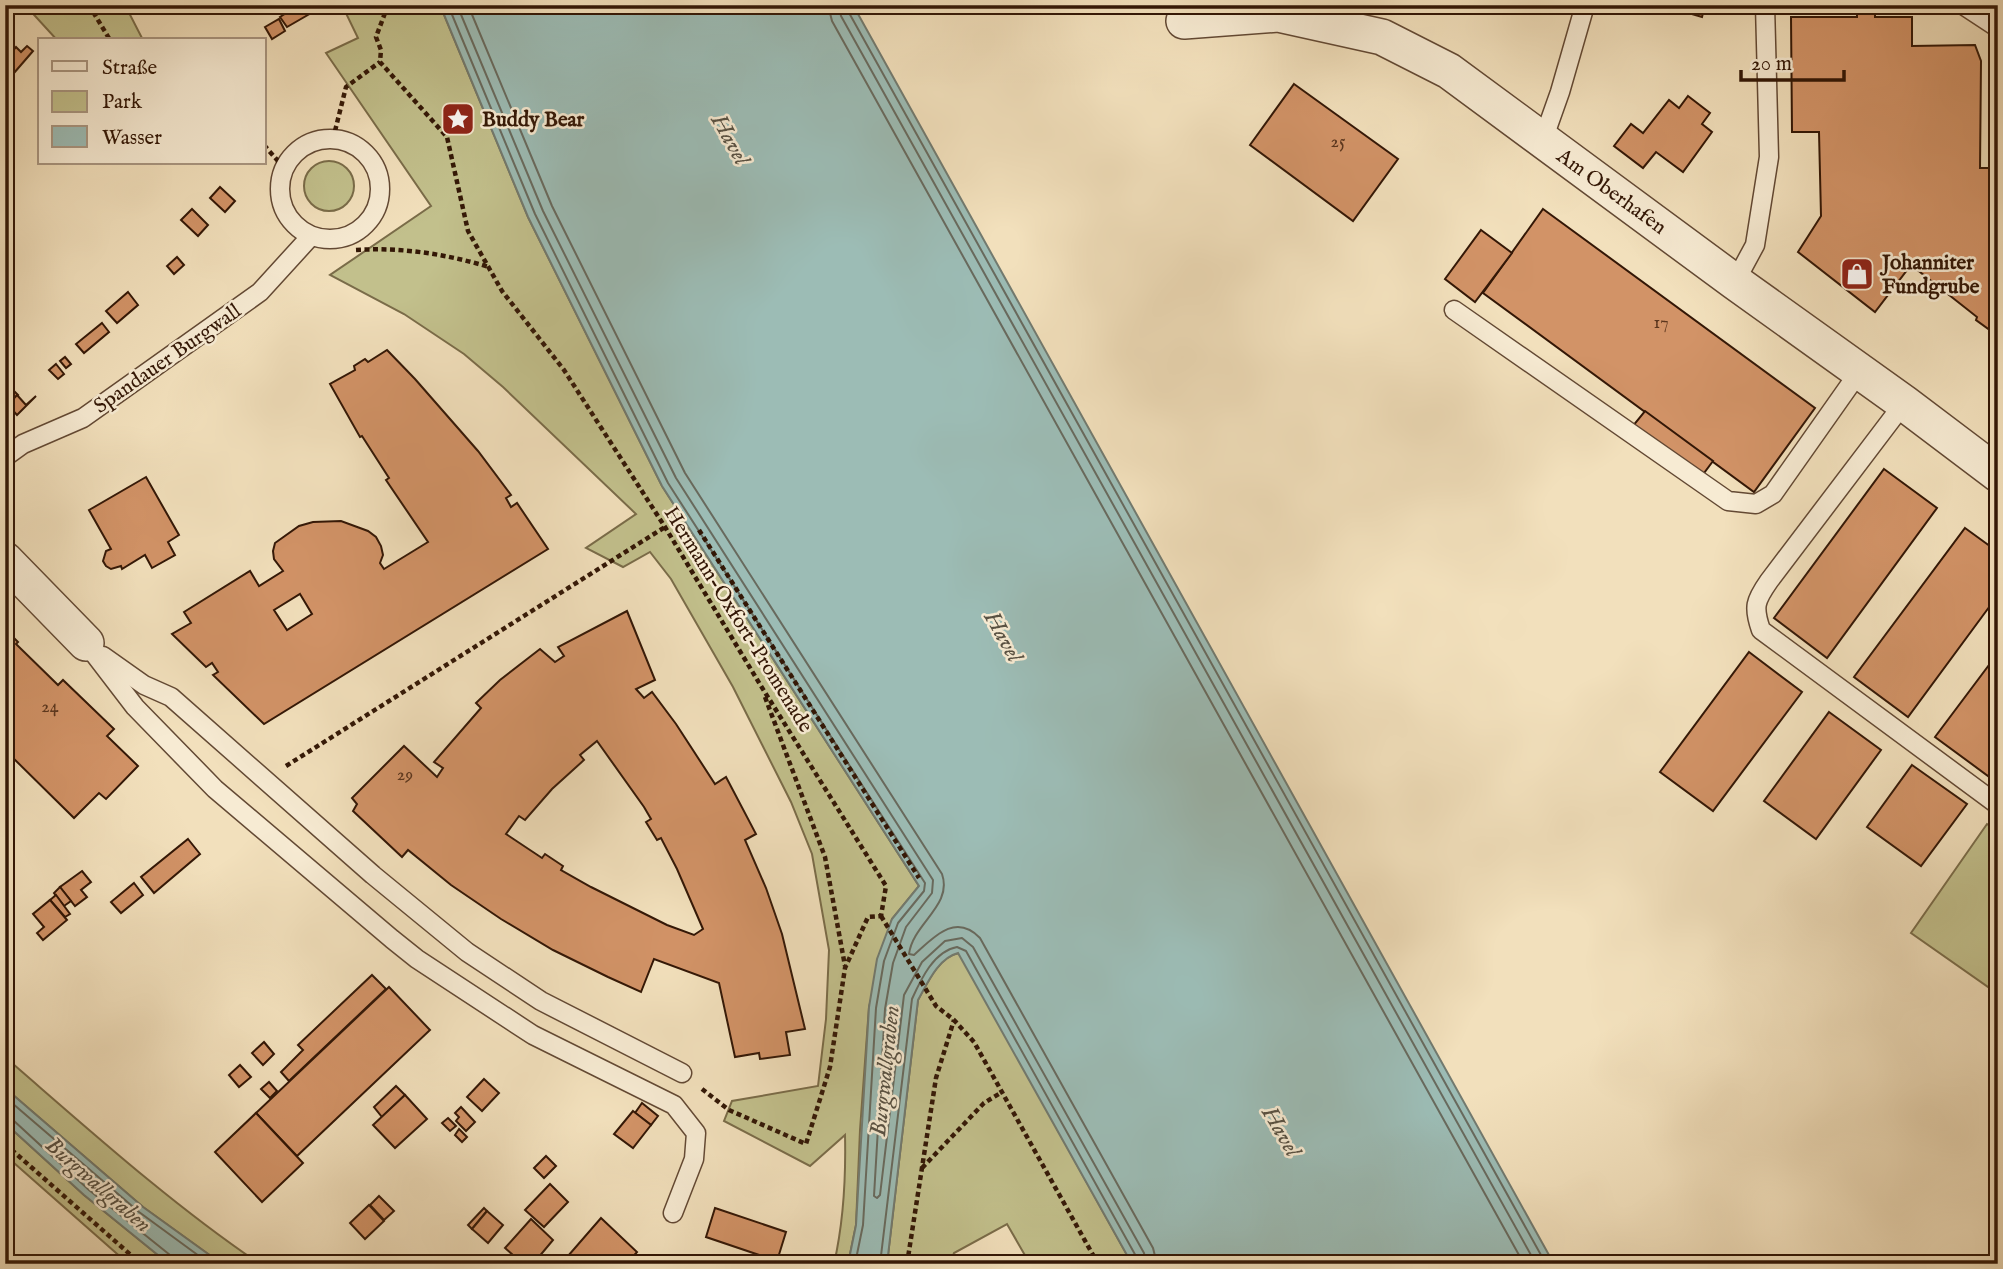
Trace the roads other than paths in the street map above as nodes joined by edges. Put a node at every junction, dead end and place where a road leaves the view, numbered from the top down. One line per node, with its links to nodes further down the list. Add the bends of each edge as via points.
1 (1585, 5): 6 (lane)
2 (1765, 5): 8 (lane, via 1768,176 1755,245)
3 (1963, 5): 5 (lane)
4 (1184, 21): 6 (street, Am Oberhafen, via 1278,14 1382,37 1449,71)
5 (1998, 28)
6 (1543, 140): 8 (street, Am Oberhafen)
7 (311, 236): 7 (lane, via 345,237 373,216 380,183 375,166 365,152 350,143 318,140 304,146 284,168 280,184 284,207 297,227); 12 (lane, Spandauer Burgwall, via 260,292 83,418 23,444)
8 (1735, 282): 10 (street, Am Oberhafen)
9 (1454, 310): 10 (lane, via 1728,501 1755,504 1773,494)
10 (1860, 372): 11 (street, Am Oberhafen)
11 (1904, 403): 13 (street, Am Oberhafen); 16 (lane, via 1769,581 1755,614 1761,630)
12 (5, 457)
13 (1998, 474)
14 (5, 560): 15 (street)
15 (86, 643): 17 (lane, via 144,685 171,697 467,952 541,1001); 18 (lane, via 135,707 215,789 417,959 533,1035 674,1105 696,1133 694,1159)
16 (1998, 805)
17 (682, 1073)
18 (673, 1213)

